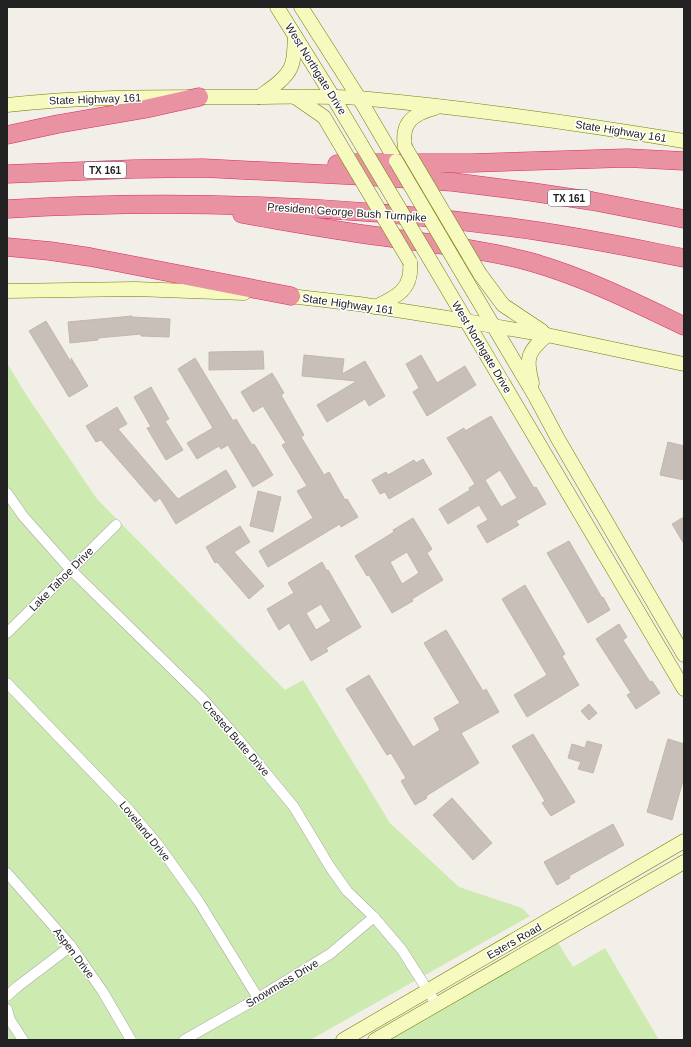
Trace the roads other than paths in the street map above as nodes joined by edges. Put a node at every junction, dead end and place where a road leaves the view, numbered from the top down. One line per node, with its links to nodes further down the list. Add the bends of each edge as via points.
1 (276, 7): 3 (main road, West Northgate Drive)
2 (301, 7): 8 (main road, West Northgate Drive)
3 (295, 36): 5 (main road, via 291,67 280,81); 7 (main road, West Northgate Drive)
4 (199, 97): 5 (main road, State Highway 161); 9 (main road, State Highway 161, via 50,100); 11 (highway)
5 (259, 97): 6 (main road, State Highway 161)
6 (295, 97): 7 (main road, State Highway 161); 23 (main road, bridge, via 324,117 410,262 408,284 397,297)
7 (334, 97): 8 (main road, State Highway 161); 24 (main road, West Northgate Drive, bridge)
8 (359, 98): 10 (main road, State Highway 161); 25 (main road, West Northgate Drive, bridge)
9 (7, 105)
10 (441, 107): 12 (main road, State Highway 161); 27 (main road, bridge, via 420,112 406,124 403,135 405,147 480,274 503,305)
11 (7, 135)
12 (684, 142)
13 (684, 160): 14 (highway, via 627,158 479,163 357,163)
14 (260, 170): 15 (highway, TX 161, via 134,169); 18 (highway, TX 161, via 453,182 584,200)
15 (7, 174)
16 (187, 205): 17 (highway, President George Bush Turnpike); 20 (highway, President George Bush Turnpike, via 342,209 463,221 545,232); 26 (highway, via 366,235 482,251 530,262 617,293)
17 (7, 209)
18 (684, 219)
19 (7, 247): 22 (highway, via 90,256)
20 (684, 258)
21 (7, 291): 22 (main road, State Highway 161, via 135,289)
22 (292, 296): 23 (main road, State Highway 161)
23 (375, 307): 24 (main road, State Highway 161)
24 (466, 321): 25 (main road, State Highway 161); 35 (main road, West Northgate Drive)
25 (493, 326): 27 (main road, State Highway 161); 29 (main road, West Northgate Drive)
26 (684, 326)
27 (547, 334): 28 (main road, State Highway 161); 29 (main road, via 530,354 528,367)
28 (684, 364)
29 (535, 396): 34 (main road, West Northgate Drive)
30 (7, 493): 32 (street, Crested Butte Drive)
31 (116, 525): 32 (street, Lake Tahoe Drive)
32 (70, 569): 33 (street, Lake Tahoe Drive); 41 (street, Crested Butte Drive, via 202,698 238,739 294,807 347,891)
33 (7, 634)
34 (680, 649): 35 (main road)
35 (662, 652): 37 (main road, West Northgate Drive)
36 (7, 683): 45 (street, Loveland Drive, via 129,810 159,846 199,902)
37 (684, 690)
38 (684, 841): 43 (main road, Esters Road)
39 (684, 862): 46 (main road, Esters Road)
40 (7, 873): 42 (street, Aspen Drive)
41 (374, 917): 43 (street, Crested Butte Drive, via 402,950); 45 (street, Snowmass Drive, via 330,954)
42 (71, 946): 44 (street); 49 (street, Aspen Drive)
43 (428, 991): 46 (street, Crested Butte Drive); 51 (main road, Esters Road)
44 (7, 996)
45 (258, 998): 50 (street, Snowmass Drive)
46 (437, 1005): 52 (main road, Esters Road)
47 (7, 1009): 48 (street, via 10,1020)
48 (23, 1040)
49 (132, 1040)
50 (184, 1040)
51 (344, 1040)
52 (375, 1040)

